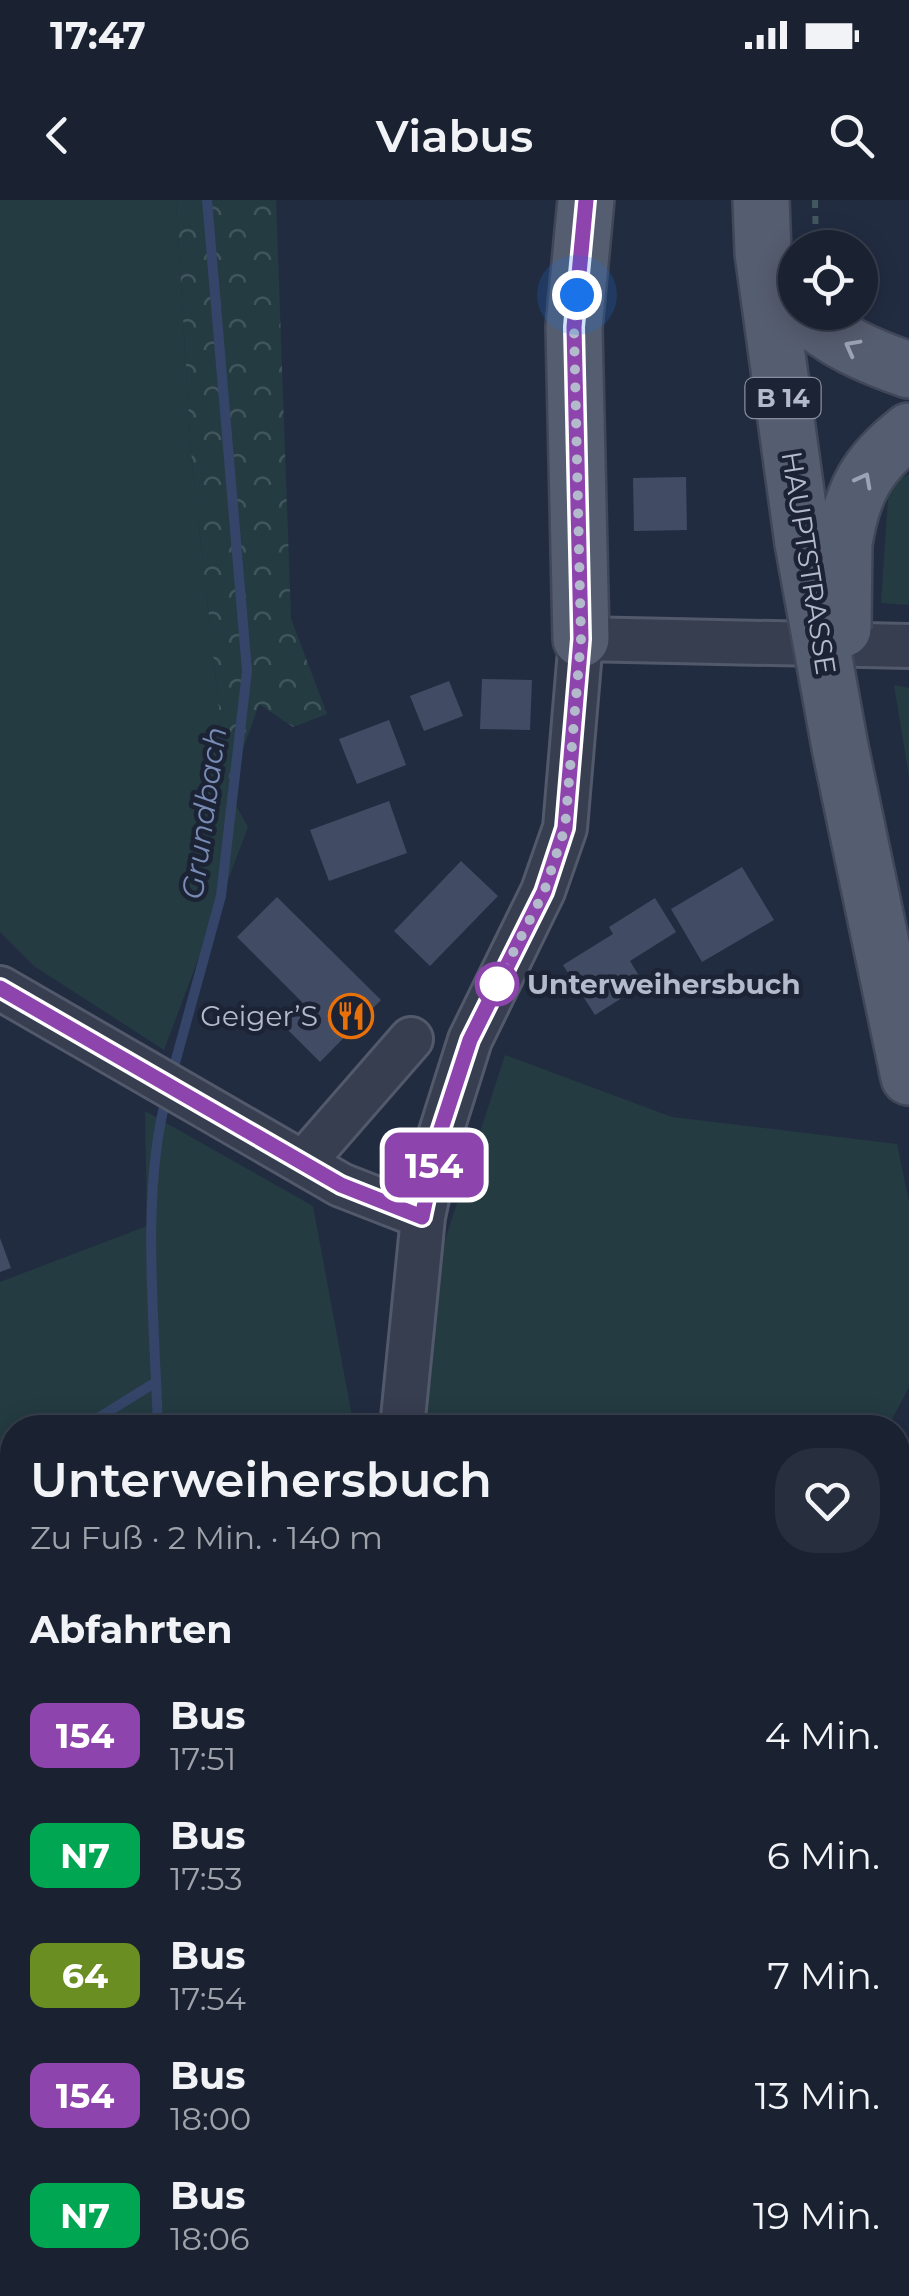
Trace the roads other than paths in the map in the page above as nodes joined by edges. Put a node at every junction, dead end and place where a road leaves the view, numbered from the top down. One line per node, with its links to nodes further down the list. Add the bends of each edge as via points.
1 (586, 200): 7 (main road, via 574,327)
2 (793, 330): 6 (main road, HAUPTSTRASSE / B 14)
3 (822, 330): 4 (main road, one-way to 3)
4 (909, 370)
5 (909, 431): 6 (main road, one-way to 5, via 876,456)
6 (823, 544): 11 (main road, HAUPTSTRASSE / B 14, bridge, via 840,747)
7 (581, 639): 8 (street); 13 (street, via 565,828 544,892 470,1040)
8 (909, 646)
9 (0, 988): 12 (street)
10 (411, 1039): 12 (street)
11 (909, 1078)
12 (304, 1163): 13 (street)
13 (422, 1217): 14 (street)
14 (403, 1415)

